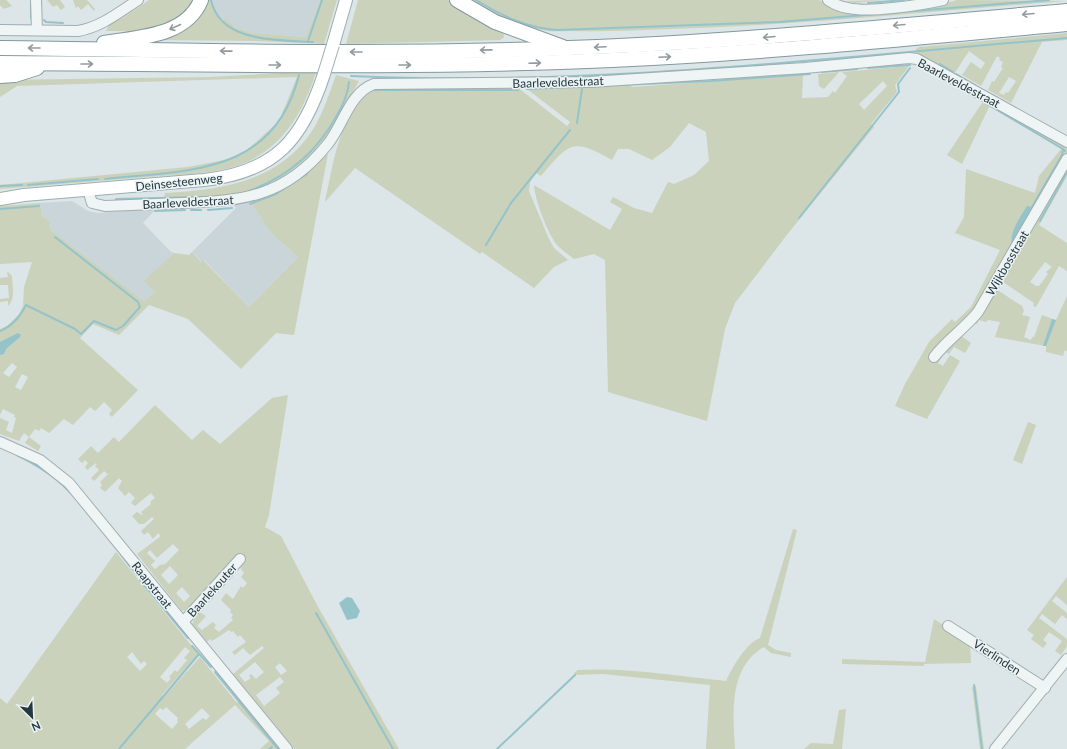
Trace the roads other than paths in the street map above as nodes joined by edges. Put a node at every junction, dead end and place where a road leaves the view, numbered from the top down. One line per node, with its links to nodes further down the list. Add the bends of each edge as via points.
1 (36, 0): 11 (street)
2 (138, 0): 11 (street, via 100,25 89,29)
3 (201, 0): 14 (highway, one-way to 14, via 191,16 180,26 164,32)
4 (346, 0): 20 (main road, Deinsesteenweg, bridge, via 315,101 302,128 282,149 256,167 218,179)
5 (457, 0): 13 (highway, via 495,22)
6 (828, 0): 7 (street, via 844,7 858,9)
7 (944, 0)
8 (1067, 11): 13 (highway, one-way to 13, via 740,39)
9 (1067, 24): 16 (highway, one-way to 9, via 362,66 611,60 749,52)
10 (0, 30): 11 (street)
11 (37, 30)
12 (0, 48): 14 (highway, one-way to 12)
13 (567, 48): 14 (highway, one-way to 14, via 350,52)
14 (68, 49)
15 (0, 63): 16 (highway)
16 (48, 64): 17 (highway, via 14,75)
17 (0, 76)
18 (1067, 142): 20 (street, Baarleveldestraat, via 917,59 909,58 805,68 590,82 374,84 359,93 336,134 310,162 286,182 255,196 226,202 105,206 92,203)
19 (1067, 159): 24 (street, Wijkbosstraat, via 978,312)
20 (88, 190): 22 (main road, Deinsesteenweg)
21 (0, 195): 22 (main road, Deinsesteenweg)
22 (24, 195): 23 (main road, Deinsesteenweg)
23 (0, 199)
24 (934, 357)
25 (0, 442): 27 (street, Raapstraat, via 40,460 69,483)
26 (240, 559): 27 (street, Baarlekouter)
27 (183, 622): 31 (street, Raapstraat)
28 (948, 626): 30 (street, Vierlinden)
29 (1067, 659): 30 (street)
30 (1045, 688): 32 (street)
31 (286, 749)
32 (995, 749)

